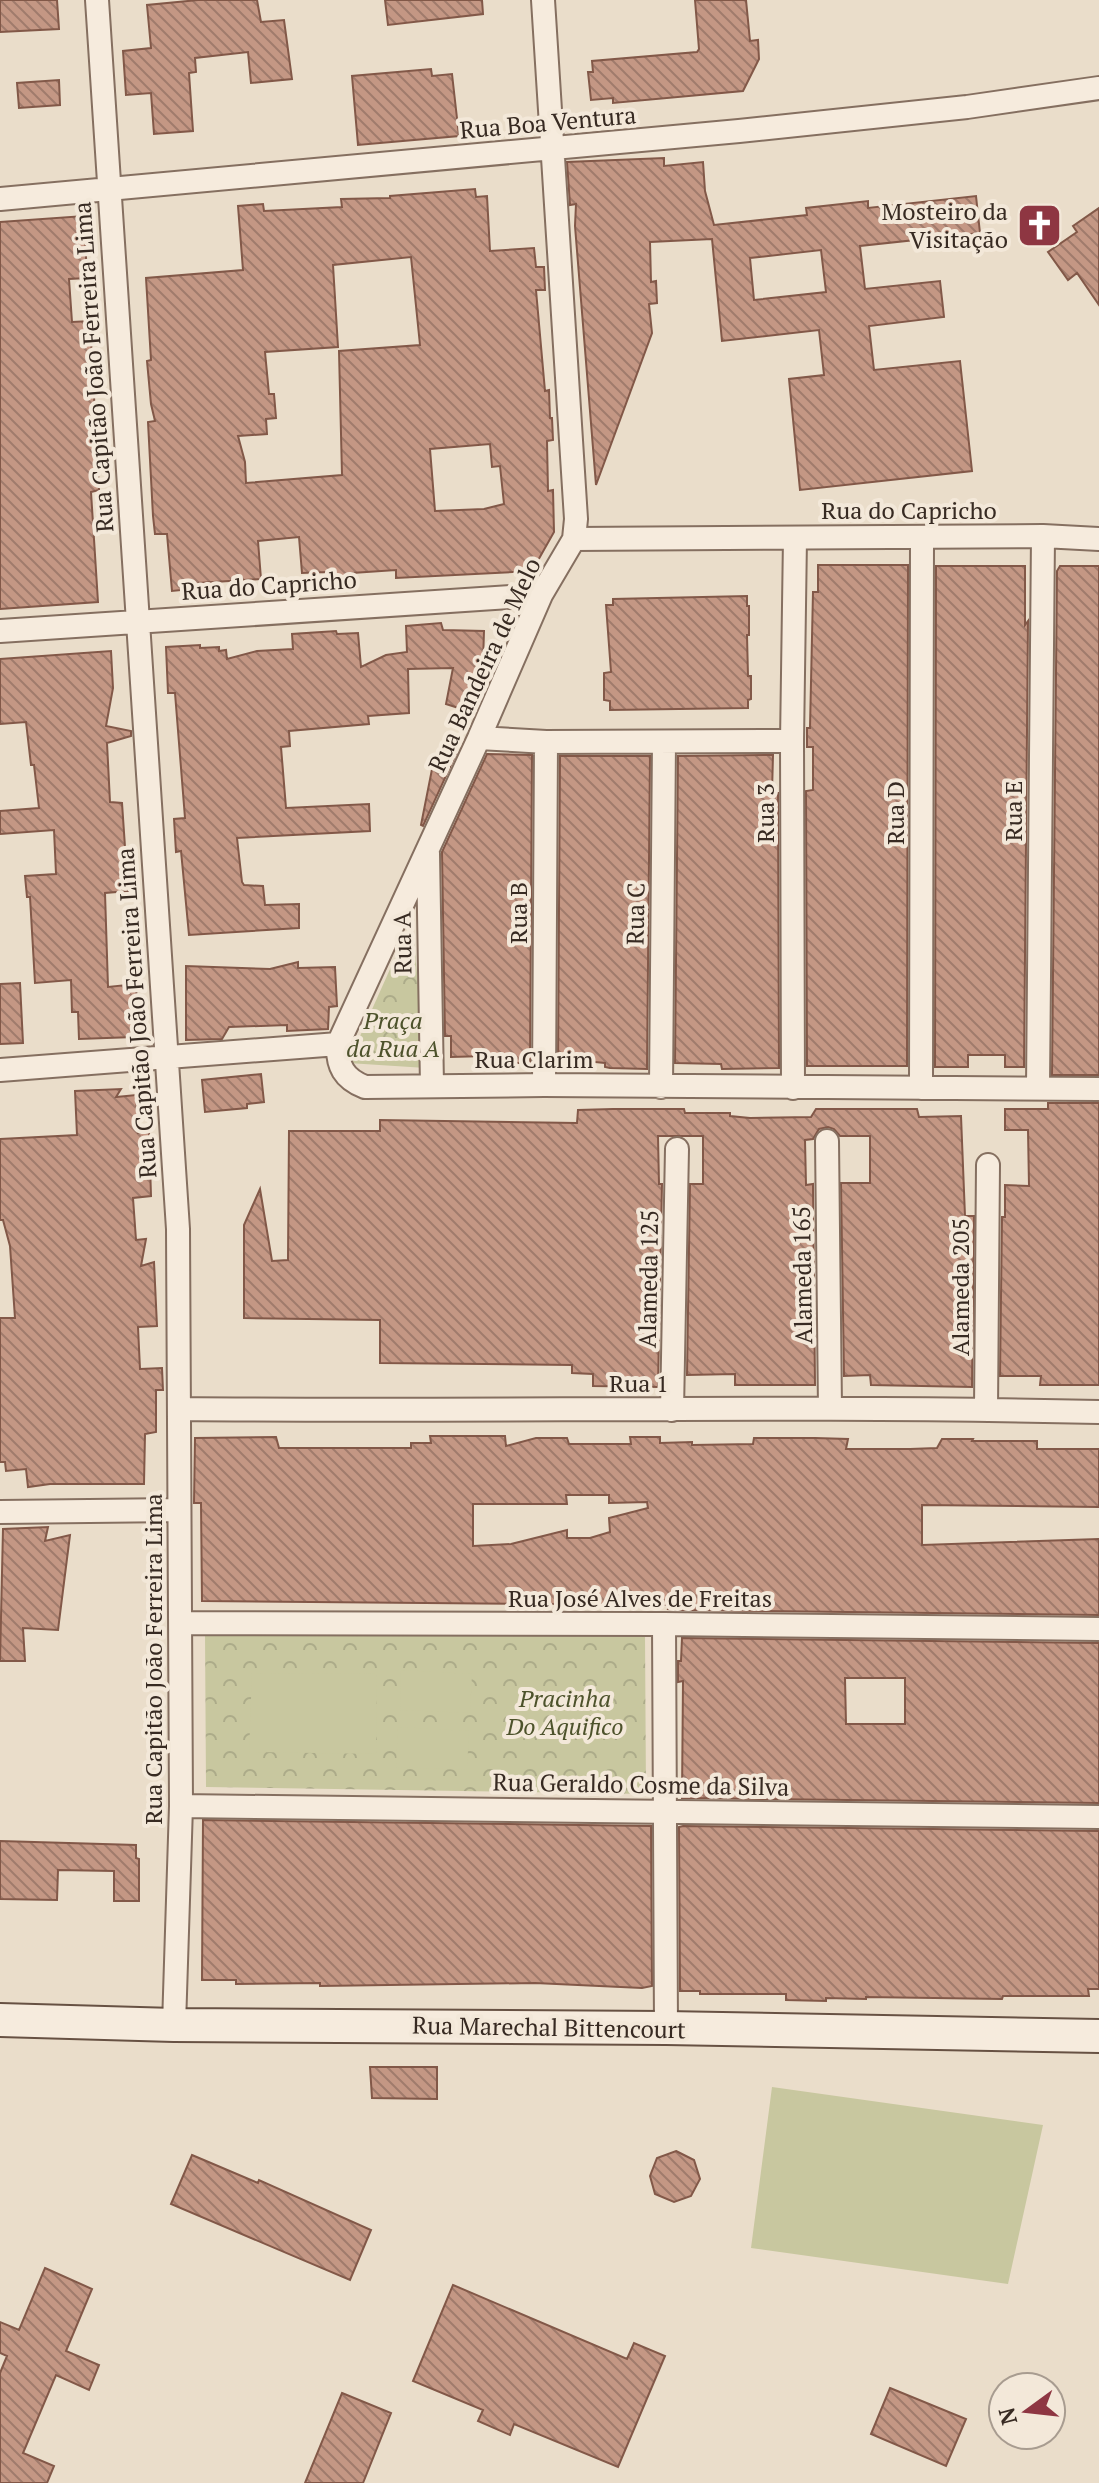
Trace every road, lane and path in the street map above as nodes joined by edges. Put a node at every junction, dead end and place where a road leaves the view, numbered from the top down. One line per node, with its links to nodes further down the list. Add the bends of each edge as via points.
1 (97, 0): 5 (street, Rua Capitão João Ferreira Lima)
2 (543, 0): 4 (street, Rua Bandeira de Melo)
3 (1099, 88): 4 (street, Rua Boa Ventura, via 967,107)
4 (551, 148): 5 (street, Rua Boa Ventura); 10 (street, Rua Bandeira de Melo)
5 (108, 191): 6 (street, Rua Boa Ventura); 13 (street, Rua Capitão João Ferreira Lima)
6 (0, 199)
7 (1043, 536): 8 (street, Rua do Capricho); 11 (street, Rua do Capricho); 26 (street, Rua E)
8 (922, 537): 9 (street, Rua do Capricho); 28 (street, Rua D)
9 (795, 538): 10 (street, Rua do Capricho); 16 (street, Rua 3)
10 (574, 539): 12 (street, Rua Bandeira de Melo)
11 (1099, 539)
12 (541, 595): 13 (street, Rua do Capricho); 15 (street, Rua Bandeira de Melo)
13 (136, 620): 14 (street, Rua do Capricho); 21 (street, Rua Capitão João Ferreira Lima)
14 (0, 631)
15 (479, 738): 17 (street); 19 (street, Rua Bandeira de Melo)
16 (792, 741): 18 (street); 27 (street, Rua 3)
17 (546, 742): 18 (street); 24 (street, Rua B)
18 (664, 742): 25 (street, Rua C)
19 (428, 849): 20 (street, Rua Bandeira de Melo); 23 (street, Rua A)
20 (338, 1044): 21 (street); 23 (street, Rua Clarim, via 337,1060 353,1082 365,1087)
21 (165, 1058): 22 (street); 34 (street, Rua Capitão João Ferreira Lima, via 178,1229)
22 (0, 1070)
23 (432, 1085): 24 (street, Rua Clarim)
24 (544, 1085): 25 (street, Rua Clarim)
25 (661, 1087): 27 (street, Rua Clarim)
26 (1038, 1087): 28 (street, Rua Clarim); 29 (street, Rua Clarim)
27 (793, 1088): 28 (street, Rua Clarim)
28 (921, 1088)
29 (1099, 1089)
30 (827, 1141): 33 (street, Alameda 165)
31 (677, 1149): 36 (street, Alameda 125)
32 (988, 1165): 35 (street, Alameda 205)
33 (830, 1408): 35 (street, Rua 1); 36 (street, Rua 1)
34 (180, 1409): 36 (street, Rua 1); 38 (street, Rua Capitão João Ferreira Lima)
35 (986, 1409): 37 (street, Rua 1)
36 (672, 1410)
37 (1099, 1412)
38 (178, 1510): 39 (street); 40 (street, Rua Capitão João Ferreira Lima)
39 (0, 1512)
40 (182, 1623): 41 (street, Rua José Alves de Freitas); 43 (street, Rua Capitão João Ferreira Lima)
41 (664, 1624): 42 (street, Rua José Alves de Freitas); 44 (street)
42 (1099, 1629)
43 (181, 1806): 44 (street, Rua Geraldo Cosme da Silva); 47 (street, Rua Capitão João Ferreira Lima)
44 (663, 1811): 45 (street, Rua Geraldo Cosme da Silva); 48 (street)
45 (1099, 1817)
46 (0, 2020): 47 (main road, Rua Marechal Bittencourt)
47 (174, 2025): 48 (main road, Rua Marechal Bittencourt)
48 (666, 2028): 49 (main road, Rua Marechal Bittencourt)
49 (1099, 2036)

